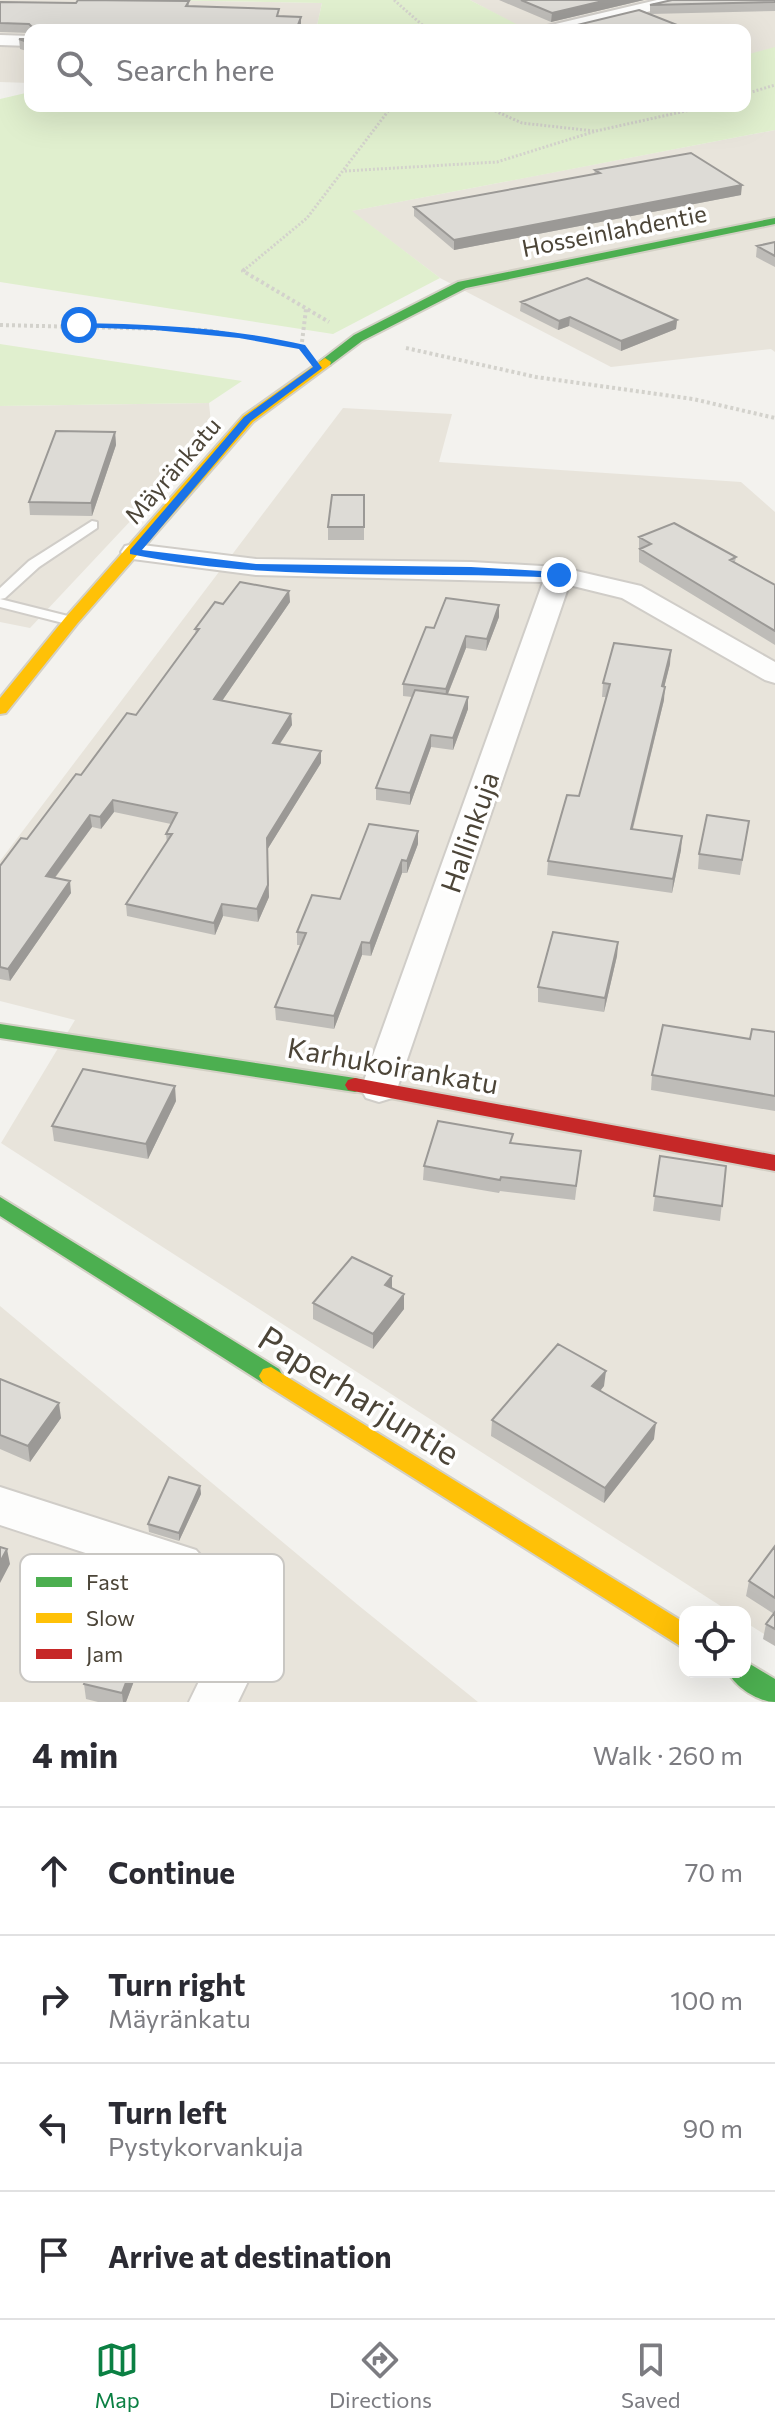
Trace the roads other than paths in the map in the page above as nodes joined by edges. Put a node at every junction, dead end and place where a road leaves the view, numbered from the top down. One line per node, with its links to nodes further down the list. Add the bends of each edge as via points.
1 (677, 0): 2 (street)
2 (578, 24)
3 (0, 40): 4 (street)
4 (24, 41)
5 (775, 221): 6 (street, Hosseinlahdentie)
6 (462, 285): 8 (street, Mäyränkatu, via 358,338 248,419)
7 (92, 525): 10 (lane, via 34,564)
8 (134, 552): 9 (street, via 256,567); 12 (street, Mäyränkatu)
9 (559, 575): 13 (street, via 631,592); 16 (street, Hallinkuja)
10 (0, 595)
11 (0, 603): 12 (lane)
12 (71, 621): 14 (street, Mäyränkatu)
13 (775, 674)
14 (0, 709)
15 (0, 1031): 16 (street, Karhukoirankatu)
16 (379, 1089): 17 (street, Karhukoirankatu)
17 (775, 1163)
18 (0, 1205): 21 (street, Paperharjuntie)
19 (0, 1506): 20 (street)
20 (149, 1554)
21 (679, 1633)
22 (750, 1678): 24 (street)
23 (223, 1682): 25 (street)
24 (775, 1694)
25 (213, 1702)

